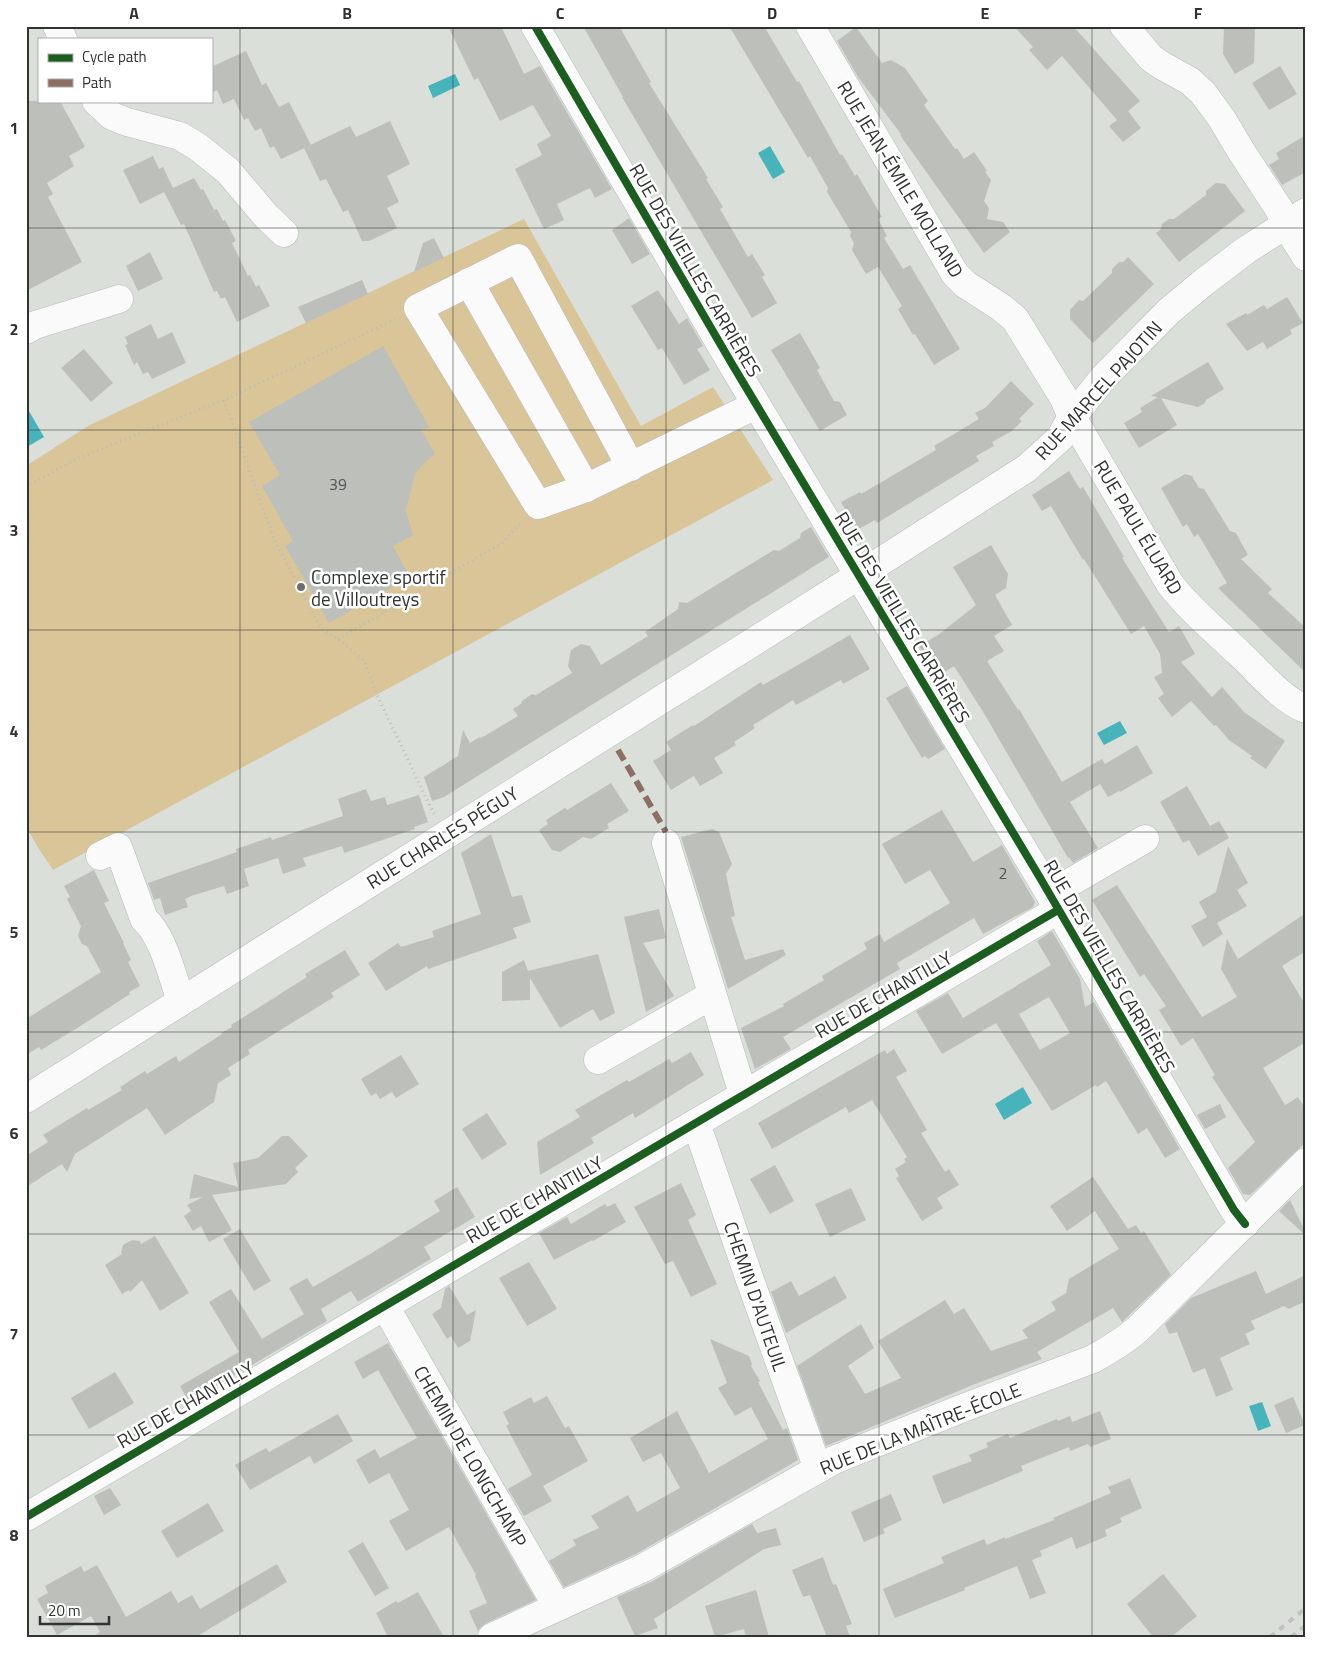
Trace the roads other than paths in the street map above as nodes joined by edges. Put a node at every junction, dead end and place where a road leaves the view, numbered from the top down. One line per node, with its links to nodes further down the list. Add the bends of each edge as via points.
1 (58, 26): 5 (street)
2 (535, 26): 13 (street, RUE DES VIEILLES CARRIÈRES)
3 (810, 26): 14 (street, RUE JEAN-ÉMILE MOLLAND, via 955,274 1015,319 1064,398)
4 (1124, 26): 7 (street, via 1152,58 1190,80 1203,92 1279,209)
5 (63, 38)
6 (97, 102): 8 (street, via 112,116 180,136 198,147 228,171)
7 (1296, 219): 9 (street); 14 (street, RUE MARCEL PAJOTIN, via 1246,250 1169,312 1104,377)
8 (284, 233)
9 (1306, 258)
10 (469, 282): 15 (street, via 518,258); 16 (street); 16 (street, via 418,308 538,505)
11 (119, 299): 12 (street)
12 (26, 330)
13 (756, 405): 15 (street); 17 (street, RUE DES VIEILLES CARRIÈRES)
14 (1072, 417): 17 (street, RUE MARCEL PAJOTIN, via 1060,438 1027,468); 18 (street, RUE PAUL ÉLUARD, via 1177,593 1278,690)
15 (631, 467): 16 (street)
16 (586, 488)
17 (858, 576): 22 (street, RUE DES VIEILLES CARRIÈRES); 24 (street, RUE CHARLES PÉGUY)
18 (1306, 709)
19 (1145, 839): 22 (street, RUE DES VIEILLES CARRIÈRES)
20 (666, 843): 23 (street)
21 (100, 856): 24 (street, via 118,846 144,919 152,926 162,947)
22 (1054, 902): 26 (street, RUE DE CHANTILLY); 30 (street, RUE DES VIEILLES CARRIÈRES)
23 (712, 995): 25 (street); 26 (street)
24 (181, 1001): 27 (street, RUE CHARLES PÉGUY)
25 (598, 1060)
26 (746, 1094): 28 (street, RUE DE CHANTILLY)
27 (26, 1099)
28 (696, 1123): 31 (street, RUE DE CHANTILLY); 32 (street, CHEMIN D'AUTEUIL)
29 (1306, 1162): 30 (street, RUE DE LA MAÎTRE-ÉCOLE)
30 (1245, 1224): 32 (street, RUE DE LA MAÎTRE-ÉCOLE, via 1138,1328 1103,1354 900,1432)
31 (385, 1306): 33 (street, RUE DE CHANTILLY); 34 (street, CHEMIN DE LONGCHAMP)
32 (818, 1469): 34 (street, RUE DE LA MAÎTRE-ÉCOLE, via 643,1568)
33 (26, 1517)
34 (557, 1606): 35 (street, RUE DE LA MAÎTRE-ÉCOLE)
35 (492, 1637)

